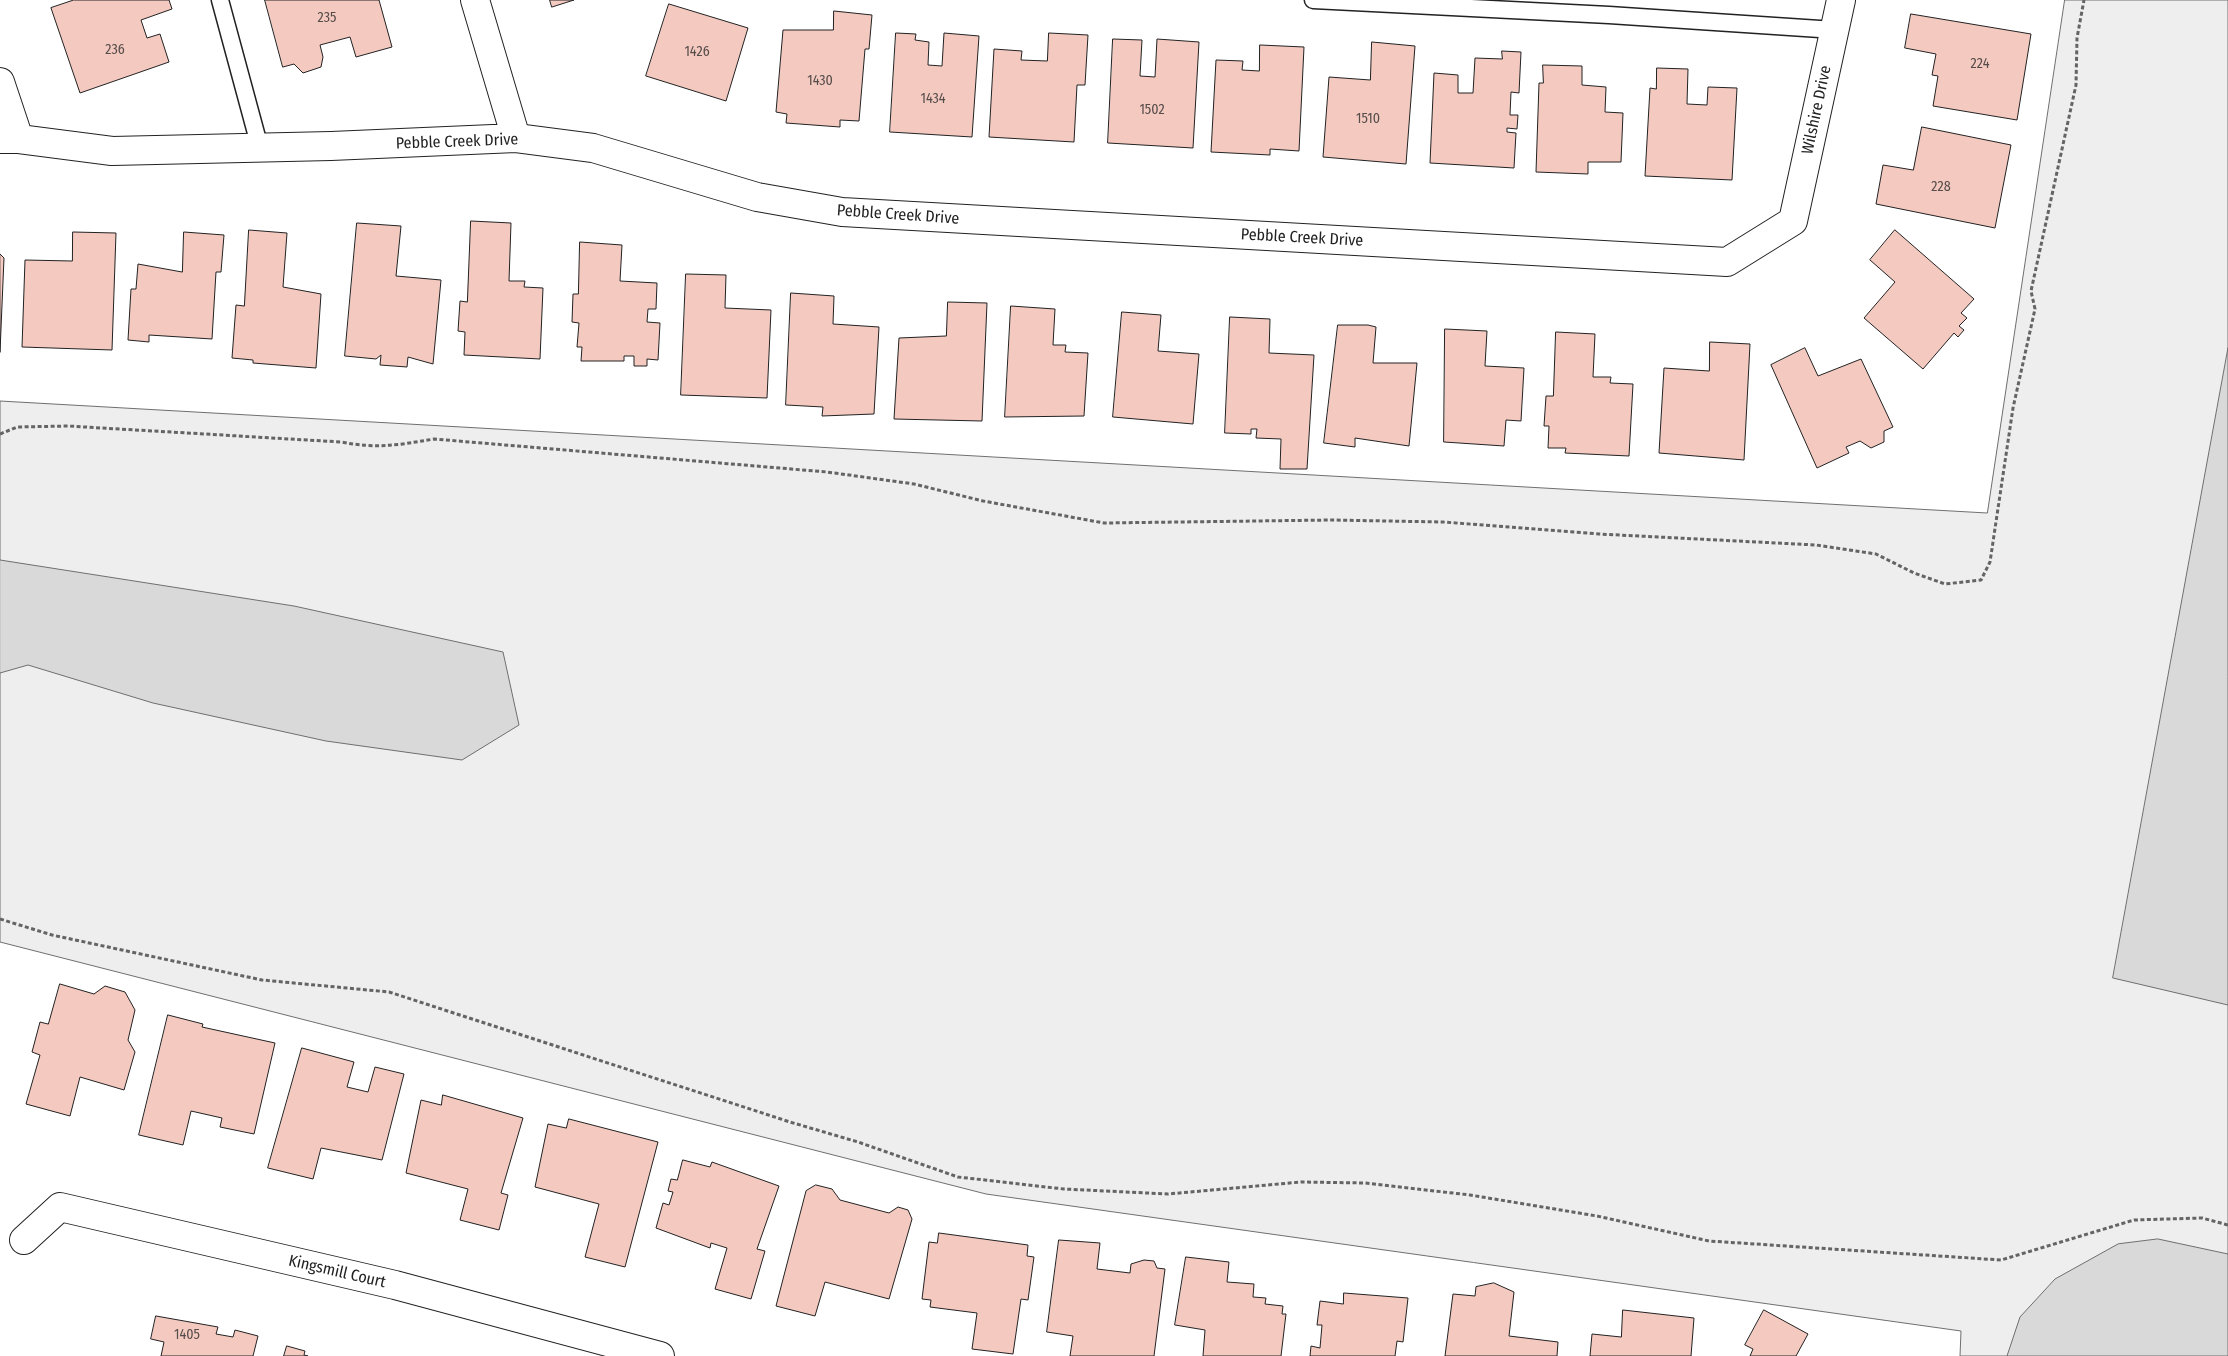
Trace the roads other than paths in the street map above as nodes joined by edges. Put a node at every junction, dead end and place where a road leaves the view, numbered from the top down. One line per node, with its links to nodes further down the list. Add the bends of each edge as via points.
1 (220, 0): 9 (lane)
2 (475, 0): 7 (street)
3 (1314, 0): 5 (lane)
4 (1841, 0): 5 (street, Wilshire Drive)
5 (1835, 30): 10 (street, Wilshire Drive)
6 (0, 82): 8 (street)
7 (516, 138): 9 (street, Pebble Creek Drive); 10 (street, Pebble Creek Drive, via 593,148 756,198 842,212 1727,262)
8 (9, 139): 9 (street, Pebble Creek Drive, via 112,151)
9 (260, 148)
10 (1793, 221)
11 (24, 1240): 12 (street, Kingsmill Court, via 60,1207 395,1285)
12 (660, 1356)

